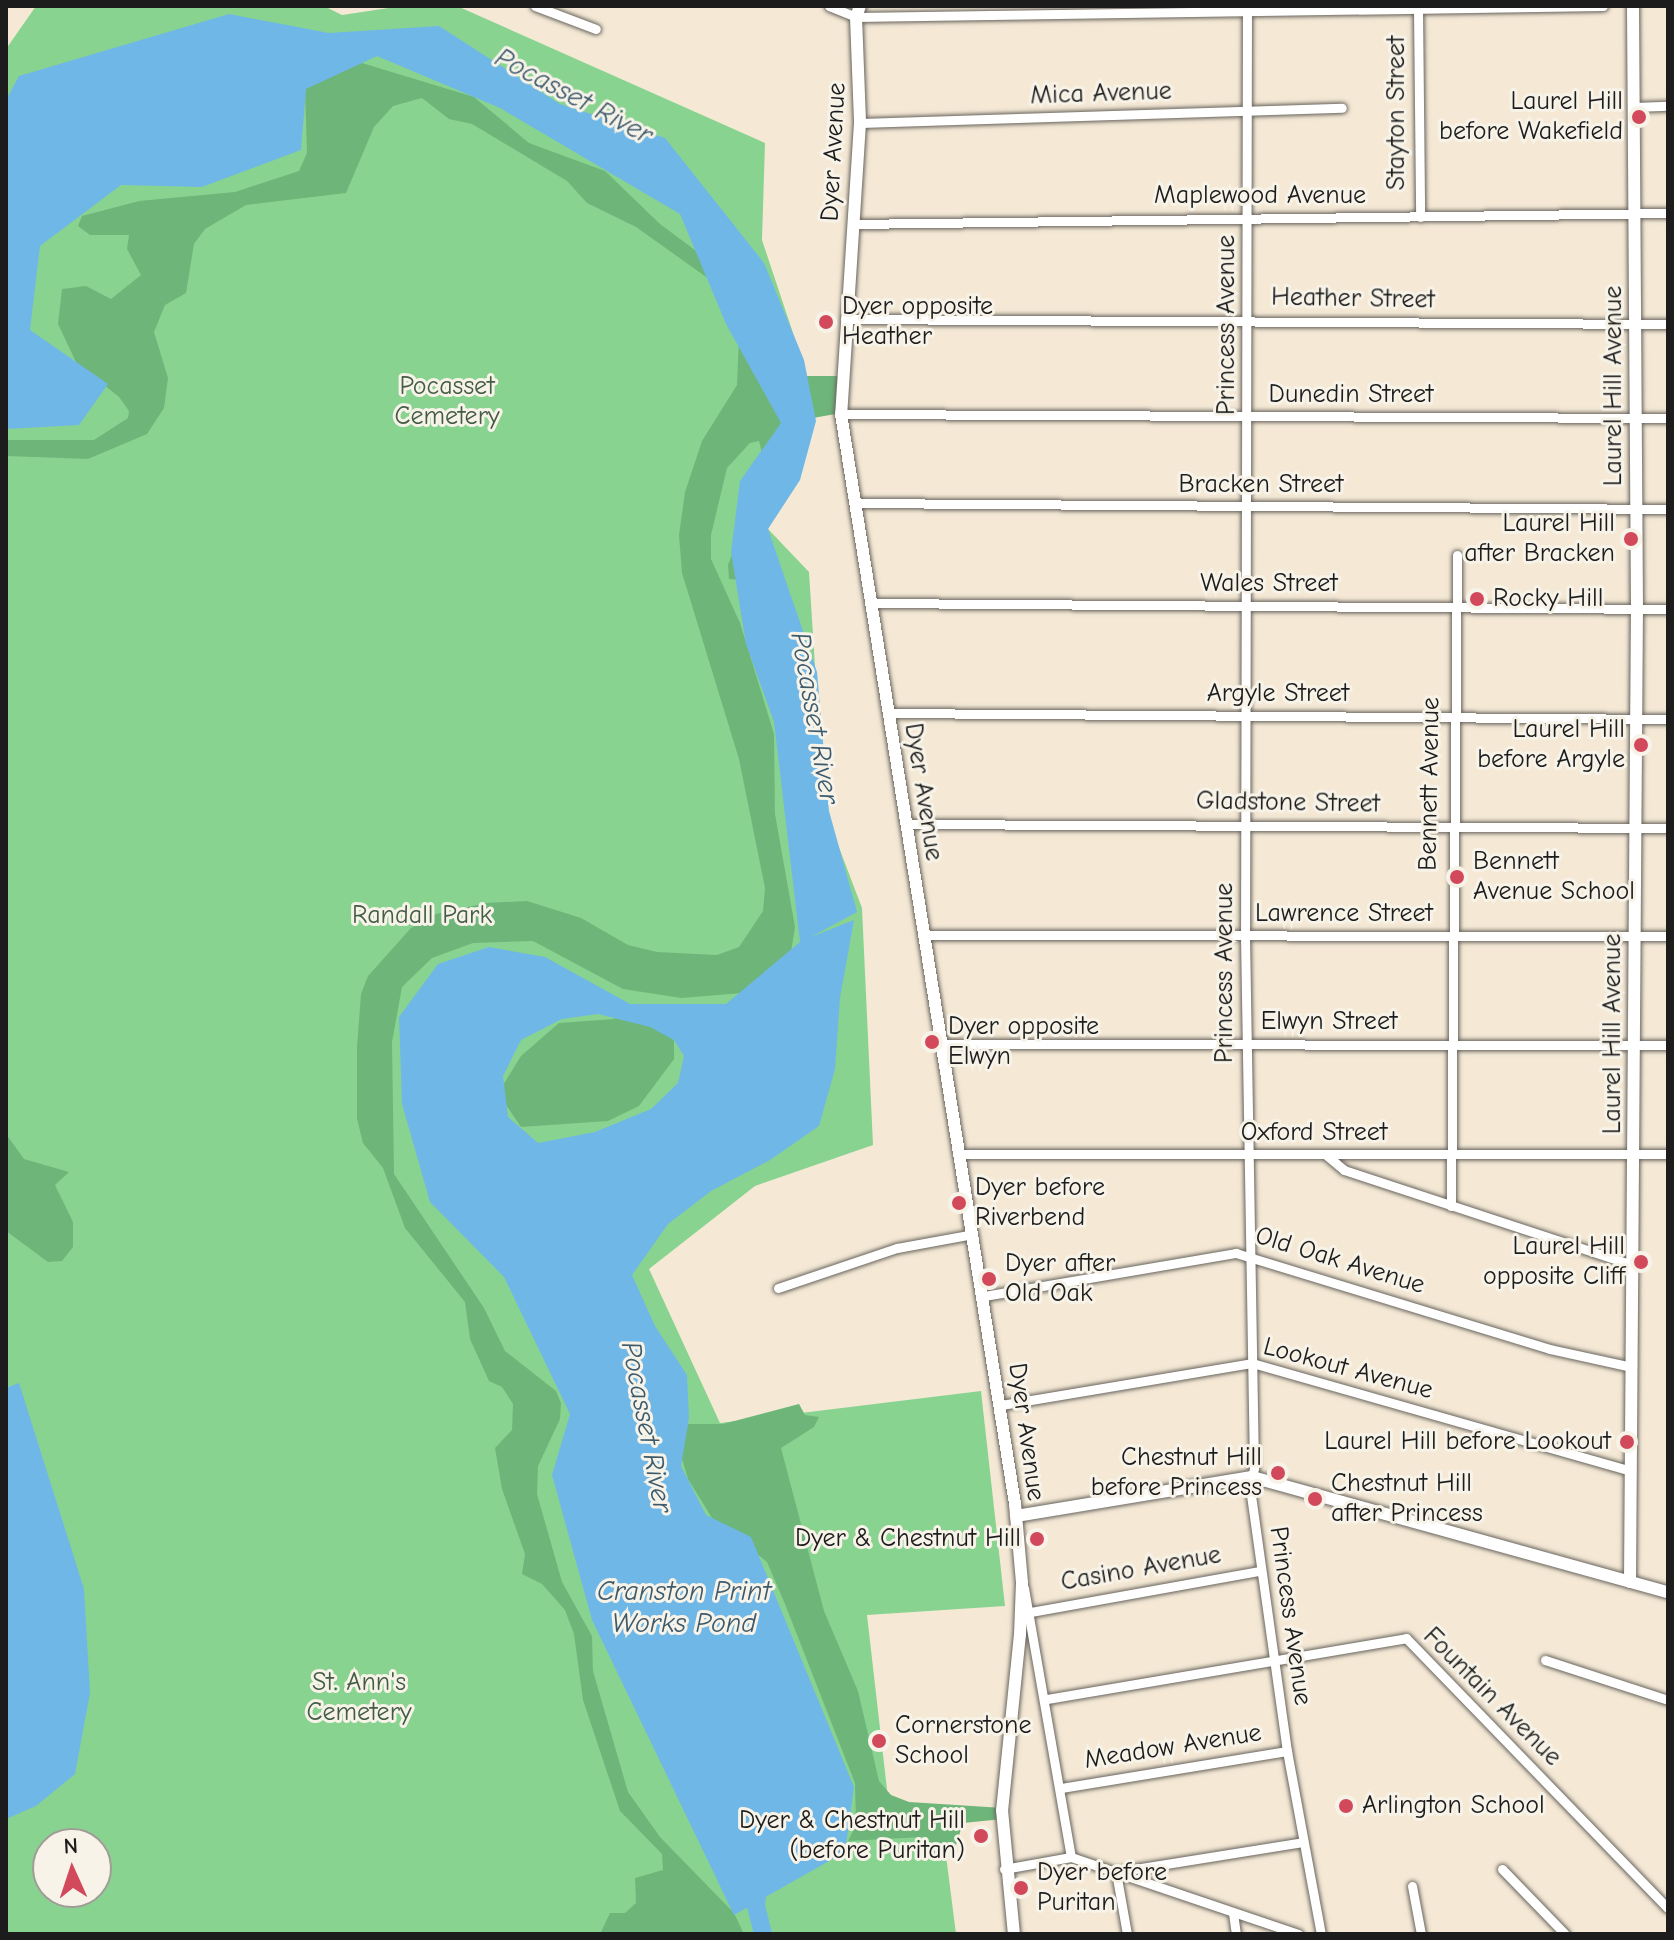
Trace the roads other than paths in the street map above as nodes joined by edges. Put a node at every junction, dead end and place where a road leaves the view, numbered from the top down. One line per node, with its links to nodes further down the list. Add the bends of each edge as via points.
1 (535, 6): 8 (street)
2 (829, 6): 7 (street)
3 (1603, 6): 6 (street)
4 (1633, 6): 10 (street, Laurel Hill Avenue)
5 (1247, 9): 6 (street); 7 (street); 12 (street, Princess Avenue)
6 (1418, 9): 17 (street, Stayton Street)
7 (858, 12): 13 (street, Dyer Avenue)
8 (596, 29)
9 (1668, 106): 10 (street)
10 (1634, 107): 15 (street, Laurel Hill Avenue)
11 (1342, 108): 12 (street, Mica Avenue)
12 (1248, 111): 13 (street, Mica Avenue); 16 (street, Princess Avenue)
13 (860, 123): 18 (street, Dyer Avenue)
14 (1668, 213): 15 (street, Maplewood Avenue)
15 (1635, 214): 17 (street, Maplewood Avenue); 21 (street, Laurel Hill Avenue)
16 (1249, 217): 17 (street, Maplewood Avenue); 18 (street, Maplewood Avenue); 20 (street, Princess Avenue)
17 (1420, 217)
18 (852, 224): 19 (street, Dyer Avenue)
19 (845, 319): 20 (street, Heather Street); 23 (street, Dyer Avenue)
20 (1248, 321): 21 (street, Heather Street); 24 (street, Princess Avenue)
21 (1636, 324): 22 (street, Heather Street); 26 (street, Laurel Hill Avenue)
22 (1668, 324)
23 (841, 414): 24 (street, Dunedin Street); 27 (street, Dyer Avenue)
24 (1248, 416): 26 (street, Dunedin Street); 28 (street, Princess Avenue)
25 (1668, 418): 26 (street, Dunedin Street)
26 (1637, 419): 29 (street, Laurel Hill Avenue)
27 (854, 503): 28 (street, Bracken Street); 32 (street, Dyer Avenue)
28 (1249, 506): 29 (street, Bracken Street); 33 (street, Princess Avenue)
29 (1637, 509): 30 (street, Bracken Street); 35 (street, Laurel Hill Avenue)
30 (1668, 509)
31 (1457, 555): 34 (street, Bennett Avenue)
32 (870, 603): 33 (street, Wales Street); 37 (street, Dyer Avenue)
33 (1248, 606): 34 (street, Wales Street); 38 (street, Princess Avenue)
34 (1457, 608): 35 (street, Wales Street); 39 (street, Bennett Avenue)
35 (1637, 609): 36 (street, Wales Street); 40 (street, Laurel Hill Avenue)
36 (1668, 609)
37 (888, 713): 38 (street, Argyle Street); 42 (street, Dyer Avenue)
38 (1248, 716): 39 (street, Argyle Street); 43 (street, Princess Avenue)
39 (1453, 718): 40 (street, Argyle Street); 44 (street, Bennett Avenue)
40 (1636, 719): 41 (street, Argyle Street); 45 (street, Laurel Hill Avenue)
41 (1668, 719)
42 (907, 824): 43 (street, Gladstone Street); 47 (street, Dyer Avenue)
43 (1247, 824): 44 (street, Gladstone Street); 48 (street, Princess Avenue)
44 (1452, 827): 45 (street, Gladstone Street); 50 (street, Bennett Avenue)
45 (1635, 827): 46 (street, Gladstone Street); 51 (street, Laurel Hill Avenue)
46 (1668, 828)
47 (924, 935): 48 (street, Lawrence Street); 52 (street, Dyer Avenue)
48 (1245, 936): 50 (street, Lawrence Street); 53 (street, Princess Avenue)
49 (1668, 936): 51 (street, Lawrence Street)
50 (1450, 937): 51 (street, Lawrence Street); 54 (street, Bennett Avenue)
51 (1636, 937): 55 (street, Laurel Hill Avenue)
52 (942, 1044): 53 (street, Elwyn Street); 58 (street, Dyer Avenue)
53 (1247, 1044): 54 (street, Elwyn Street); 61 (street, Princess Avenue)
54 (1450, 1044): 55 (street, Elwyn Street); 62 (street, Bennett Avenue)
55 (1635, 1045): 56 (street, Elwyn Street); 59 (street, Laurel Hill Avenue)
56 (1668, 1045)
57 (1325, 1153): 61 (street, Oxford Street); 62 (street, Oxford Street); 63 (street, via 1344,1170)
58 (960, 1154): 61 (street, Oxford Street); 64 (street, Dyer Avenue)
59 (1634, 1154): 60 (street, Oxford Street); 62 (street, Oxford Street); 66 (street, Laurel Hill Avenue)
60 (1668, 1154)
61 (1246, 1155): 65 (street, Princess Avenue)
62 (1450, 1156): 63 (street, Bennett Avenue)
63 (1451, 1206): 66 (street)
64 (973, 1234): 67 (street, via 897,1248); 68 (street, Dyer Avenue)
65 (1248, 1255): 68 (street, Old Oak Avenue); 69 (street, Princess Avenue); 70 (street, Old Oak Avenue, via 1257,1263 1550,1349)
66 (1633, 1265): 70 (street, Laurel Hill Avenue)
67 (778, 1288)
68 (984, 1296): 71 (street, Dyer Avenue)
69 (1252, 1363): 71 (street, Lookout Avenue); 72 (street, Lookout Avenue); 73 (street, Princess Avenue)
70 (1632, 1367): 72 (street, Laurel Hill Avenue)
71 (1001, 1405): 74 (street, Dyer Avenue)
72 (1631, 1471): 76 (street, Laurel Hill Avenue)
73 (1252, 1477): 74 (street); 75 (street, Princess Avenue); 76 (street)
74 (1016, 1516): 77 (street, Dyer Avenue)
75 (1259, 1571): 79 (street, Casino Avenue); 80 (street, Princess Avenue)
76 (1630, 1582): 78 (street)
77 (1022, 1583): 79 (street, Dyer Avenue); 88 (street, Dyer Avenue, via 1002,1795)
78 (1668, 1592)
79 (1031, 1612): 82 (street, Dyer Avenue)
80 (1273, 1659): 82 (street, Fountain Avenue); 84 (street, Princess Avenue); 92 (street, Fountain Avenue, via 1406,1638)
81 (1545, 1660): 83 (street)
82 (1047, 1699): 85 (street, Meadow Avenue)
83 (1668, 1700)
84 (1287, 1751): 85 (street, Meadow Avenue); 86 (street, Princess Avenue)
85 (1061, 1788): 87 (street)
86 (1303, 1842): 90 (street); 98 (street, Princess Avenue)
87 (1071, 1857): 88 (street); 90 (street)
88 (1004, 1869): 94 (street, Dyer Avenue)
89 (1502, 1869): 100 (street)
90 (1116, 1872): 93 (street); 95 (street)
91 (1412, 1886): 99 (street)
92 (1668, 1908)
93 (1233, 1913): 96 (street); 97 (street)
94 (1014, 1934)
95 (1127, 1934)
96 (1236, 1934)
97 (1298, 1934)
98 (1321, 1934)
99 (1421, 1934)
100 (1565, 1934)

